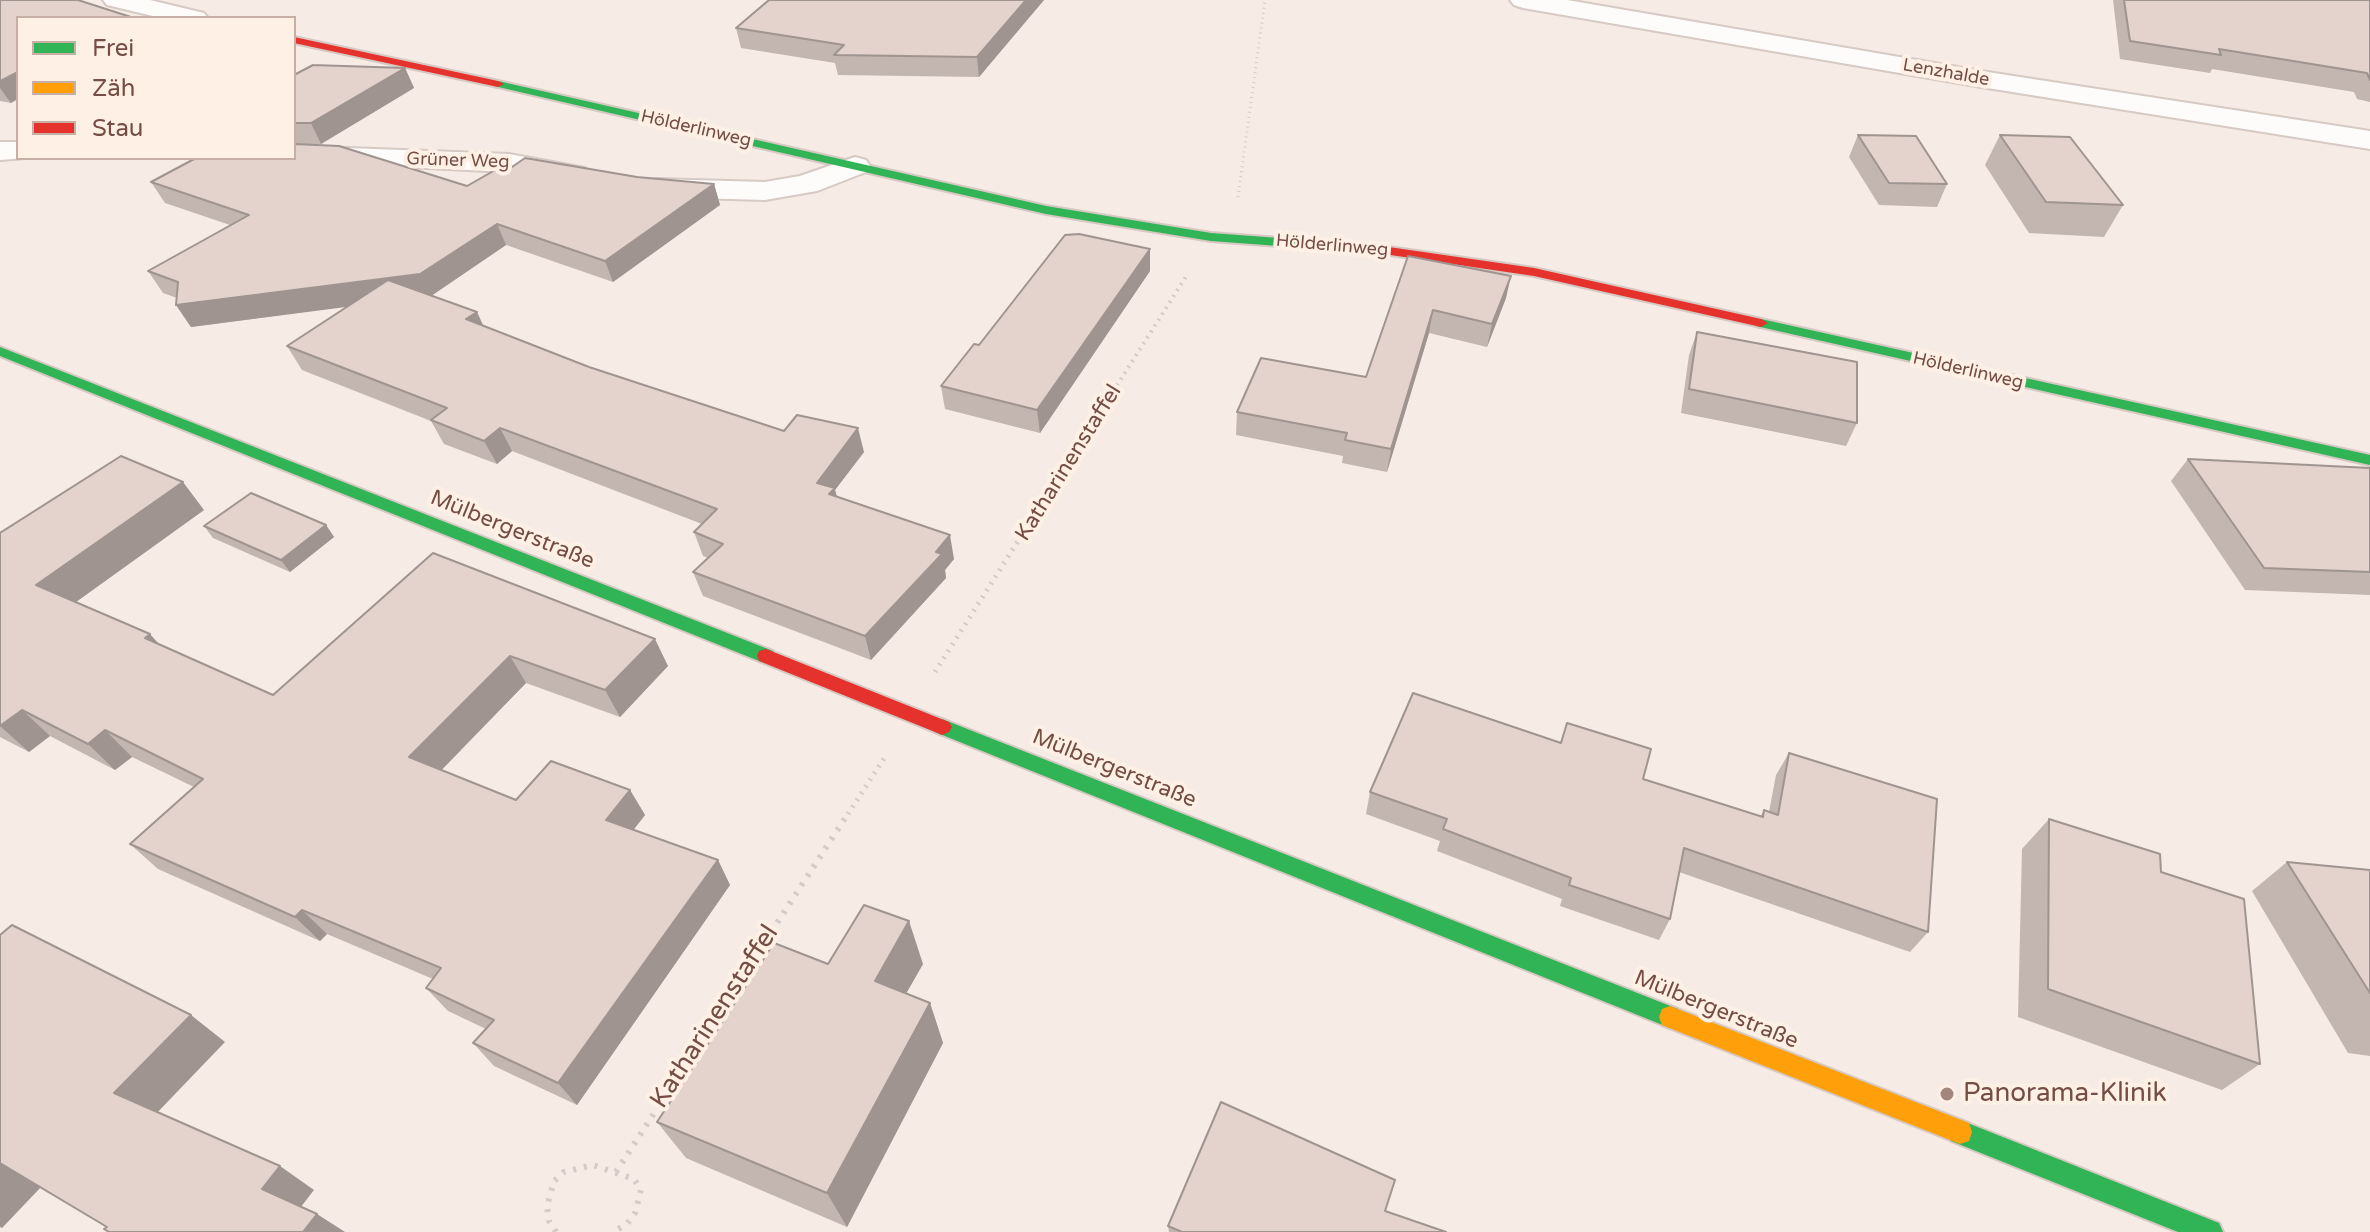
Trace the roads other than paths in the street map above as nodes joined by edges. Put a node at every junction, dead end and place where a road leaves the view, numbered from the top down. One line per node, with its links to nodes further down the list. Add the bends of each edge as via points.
1 (116, 0): 3 (street)
2 (1523, 0): 5 (street, Lenzhalde)
3 (186, 16)
4 (296, 40): 7 (street, Hölderlinweg)
5 (2370, 140)
6 (296, 155): 7 (street, Grüner Weg, via 509,163 620,182 730,192 806,184)
7 (855, 166): 9 (street, Hölderlinweg, via 1086,218 1211,237 1387,250 1534,272)
8 (0, 351): 10 (street, Mülbergerstraße)
9 (2370, 460)
10 (2210, 1232)

